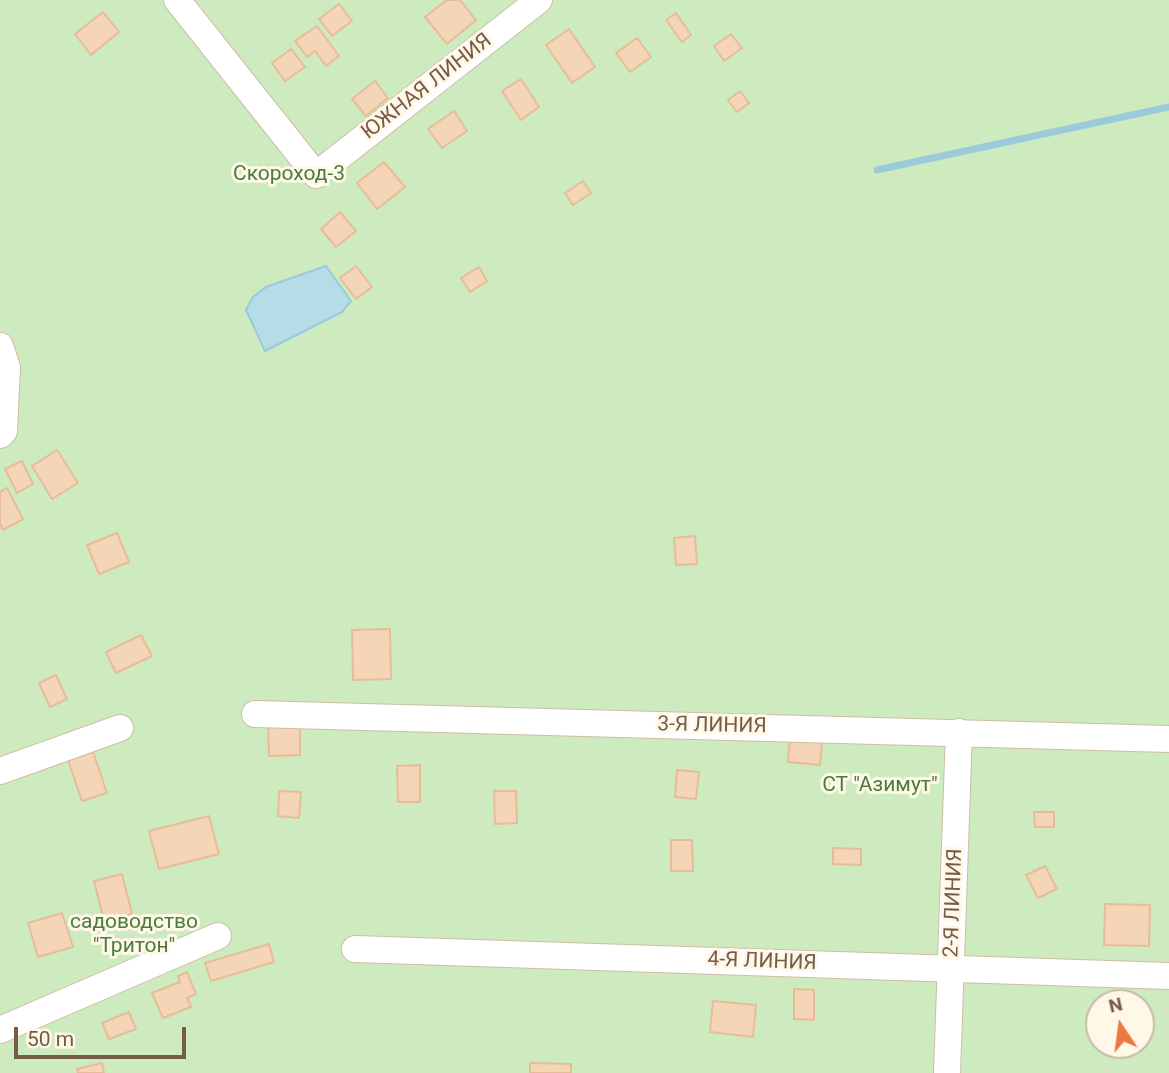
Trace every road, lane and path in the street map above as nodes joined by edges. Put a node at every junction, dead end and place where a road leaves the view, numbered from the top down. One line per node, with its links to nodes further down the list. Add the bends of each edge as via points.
1 (177, 0): 2 (street, ЮЖНАЯ ЛИНИЯ, via 316,175)
2 (538, 0)
3 (0, 346): 4 (street, via 6,367 4,431)
4 (0, 435)
5 (255, 714): 7 (street, 3-Я ЛИНИЯ)
6 (120, 728): 9 (street)
7 (959, 732): 8 (street, 3-Я ЛИНИЯ); 12 (street, 2-Я ЛИНИЯ)
8 (1169, 739)
9 (0, 771)
10 (218, 936): 14 (street)
11 (355, 949): 12 (street, 4-Я ЛИНИЯ)
12 (952, 968): 13 (street, 4-Я ЛИНИЯ); 15 (street, 2-Я ЛИНИЯ)
13 (1169, 976)
14 (0, 1030)
15 (947, 1073)

